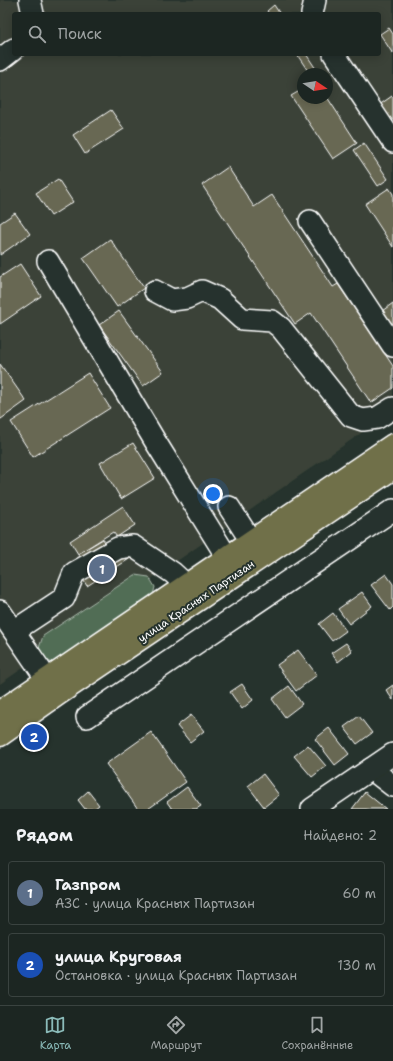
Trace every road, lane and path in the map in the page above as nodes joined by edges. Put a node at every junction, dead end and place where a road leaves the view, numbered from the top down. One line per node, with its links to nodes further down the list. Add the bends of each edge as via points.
1 (30, 0): 3 (street)
2 (315, 0): 4 (street)
3 (33, 12)
4 (312, 12)
5 (12, 51): 7 (street)
6 (335, 56): 8 (street)
7 (0, 60)
8 (393, 142)
9 (310, 221): 12 (street)
10 (48, 261): 19 (street)
11 (155, 291): 13 (street, via 172,300 187,298 202,291 220,300 242,319 272,321 281,328 351,416 363,420 377,418)
12 (393, 346)
13 (393, 408)
14 (393, 445): 18 (main road, улица Красных Партизан)
15 (393, 468): 23 (main road, улица Красных Партизан)
16 (229, 506): 18 (street)
17 (393, 510): 25 (street)
18 (252, 541): 19 (main road, улица Красных Партизан)
19 (227, 557): 20 (main road, улица Красных Партизан)
20 (186, 585): 22 (street, via 133,546 118,548 74,573 64,598); 23 (main road, улица Красных Партизан)
21 (0, 611): 22 (street)
22 (14, 631): 23 (street)
23 (52, 687): 24 (main road, улица Красных Партизан); 26 (main road, улица Красных Партизан)
24 (0, 712)
25 (87, 717)
26 (0, 735)
27 (393, 754): 28 (street)
28 (371, 769): 29 (street); 30 (street)
29 (393, 786)
30 (312, 809)

